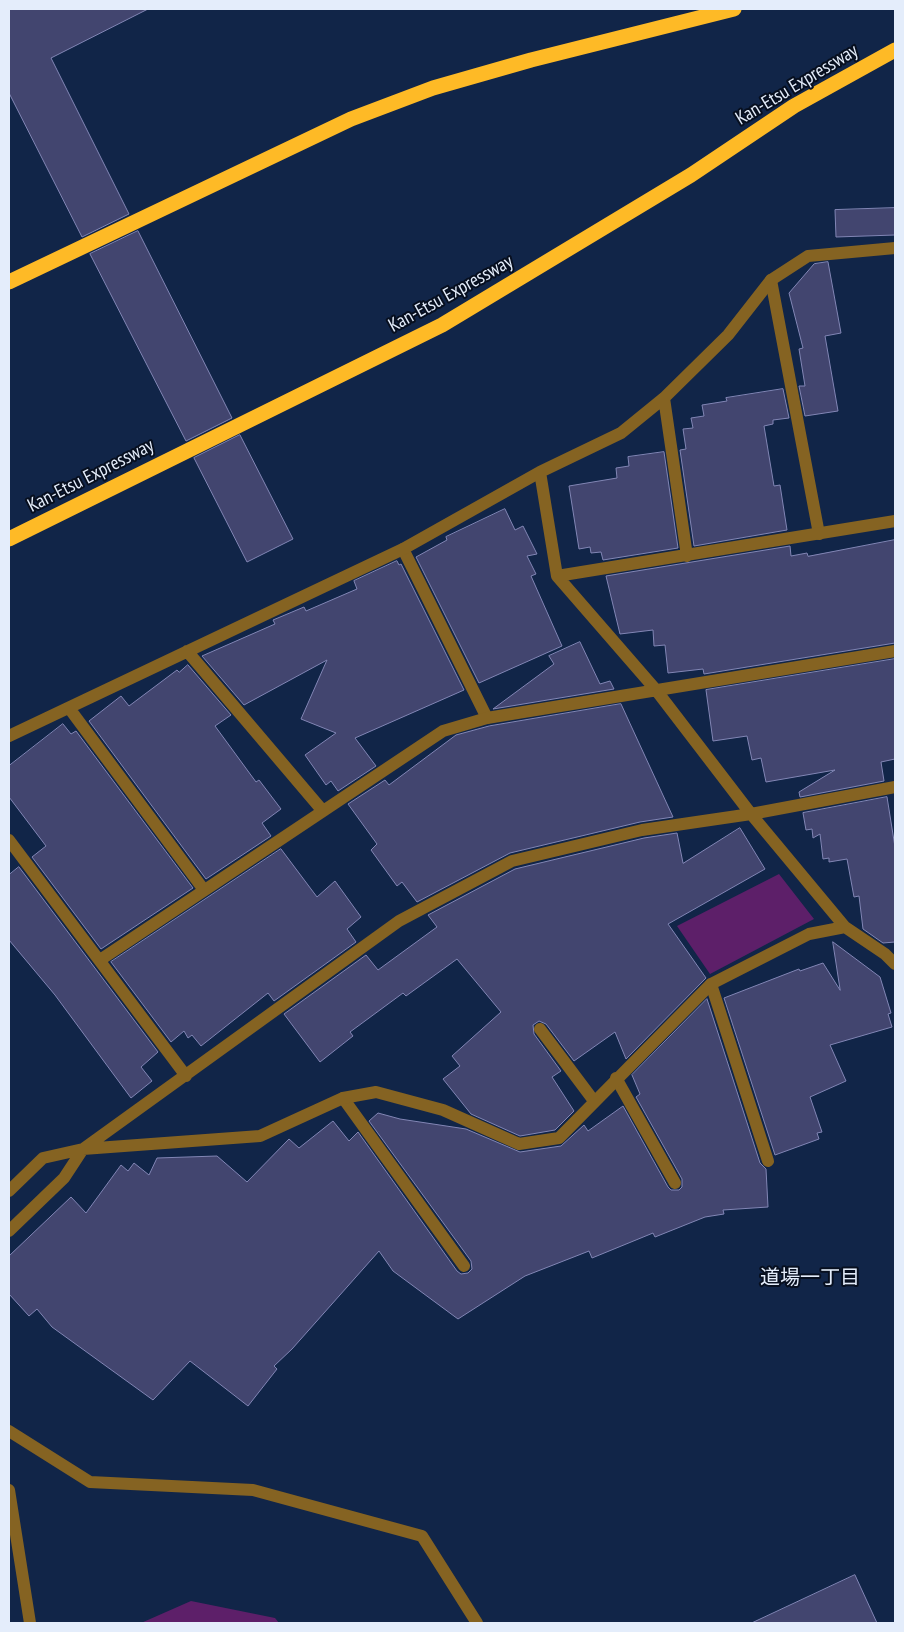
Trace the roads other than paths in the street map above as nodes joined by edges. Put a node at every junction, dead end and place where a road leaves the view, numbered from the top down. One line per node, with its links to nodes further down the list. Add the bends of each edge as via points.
1 (734, 9): 5 (highway, via 531,60 433,88 351,118)
2 (895, 50): 10 (highway, Kan-Etsu Expressway, via 794,106 691,175 442,325)
3 (895, 248): 4 (street, via 808,256)
4 (771, 280): 6 (street, via 728,335); 9 (street)
5 (9, 282)
6 (664, 398): 7 (street, via 621,433); 12 (street)
7 (540, 472): 11 (street); 13 (street)
8 (895, 521): 9 (street)
9 (819, 534): 12 (street)
10 (9, 539)
11 (403, 549): 14 (street); 18 (street)
12 (687, 556): 13 (street)
13 (557, 576): 16 (street)
14 (187, 651): 17 (street); 21 (street)
15 (895, 651): 16 (street)
16 (656, 690): 18 (street); 22 (street)
17 (69, 708): 19 (street); 24 (street)
18 (488, 718): 21 (street, via 443,731)
19 (9, 736)
20 (895, 787): 22 (street)
21 (322, 810): 24 (street)
22 (751, 814): 25 (street); 30 (street, via 642,830 512,862 399,921)
23 (9, 840): 26 (street)
24 (204, 890): 26 (street)
25 (845, 927): 27 (street); 28 (street, via 809,934)
26 (100, 960): 30 (street)
27 (895, 964)
28 (711, 984): 31 (street); 35 (street)
29 (540, 1029): 33 (street)
30 (186, 1076): 34 (street)
31 (616, 1078): 33 (street); 36 (street)
32 (343, 1098): 33 (street, via 376,1092 443,1110 519,1144 560,1138); 34 (street, via 260,1136); 39 (street)
33 (594, 1101)
34 (83, 1149): 37 (street, via 42,1158); 38 (street, via 64,1178)
35 (768, 1161)
36 (675, 1183)
37 (9, 1191)
38 (9, 1231)
39 (464, 1266)
40 (9, 1431): 43 (street, via 90,1482 253,1490 422,1536)
41 (9, 1490): 42 (street)
42 (30, 1623)
43 (477, 1623)

